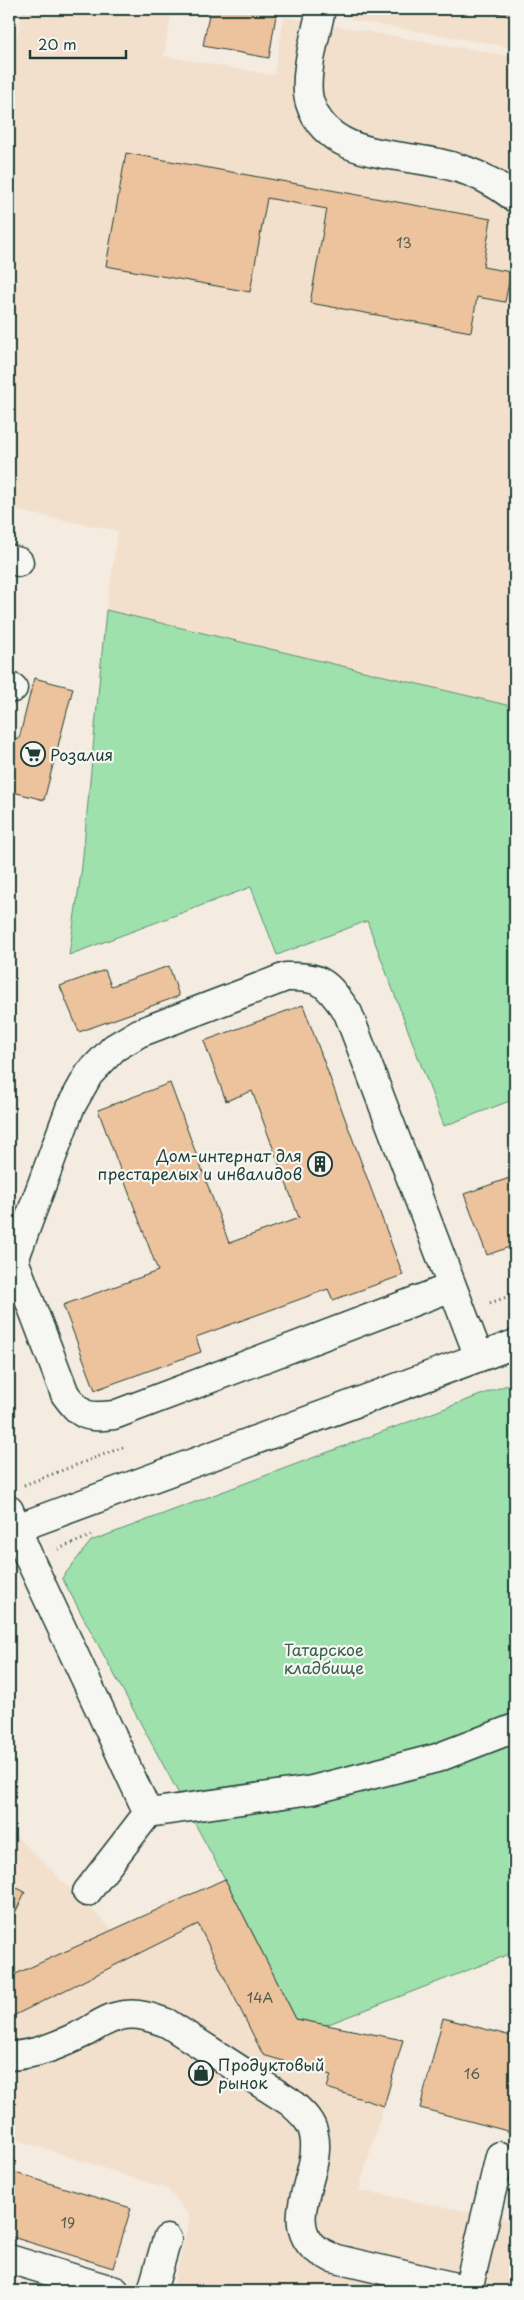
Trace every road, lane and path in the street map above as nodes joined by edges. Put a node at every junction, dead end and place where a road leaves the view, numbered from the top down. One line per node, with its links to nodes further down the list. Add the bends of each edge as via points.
1 (321, 9): 2 (street, via 308,78 310,102 322,126 353,147 450,165 484,177)
2 (515, 198)
3 (11, 1267): 4 (street, via 65,1394 77,1410 93,1417 114,1415); 4 (street, via 70,1108 89,1074 114,1048 139,1033 286,977 308,976 327,985 348,1014)
4 (452, 1287): 6 (street)
5 (515, 1344): 6 (street)
6 (479, 1357): 7 (street)
7 (11, 1523): 9 (street)
8 (515, 1728): 9 (street, via 438,1758 312,1790)
9 (148, 1813): 10 (street)
10 (87, 1892)
11 (9, 2056): 17 (street, via 45,2050 125,2015 147,2016 166,2023 290,2102 307,2118 314,2135 314,2160 301,2218 304,2233 313,2246 332,2258)
12 (500, 2156): 17 (street)
13 (167, 2239): 16 (street)
14 (9, 2259): 15 (street)
15 (116, 2291)
16 (152, 2291)
17 (468, 2291)

